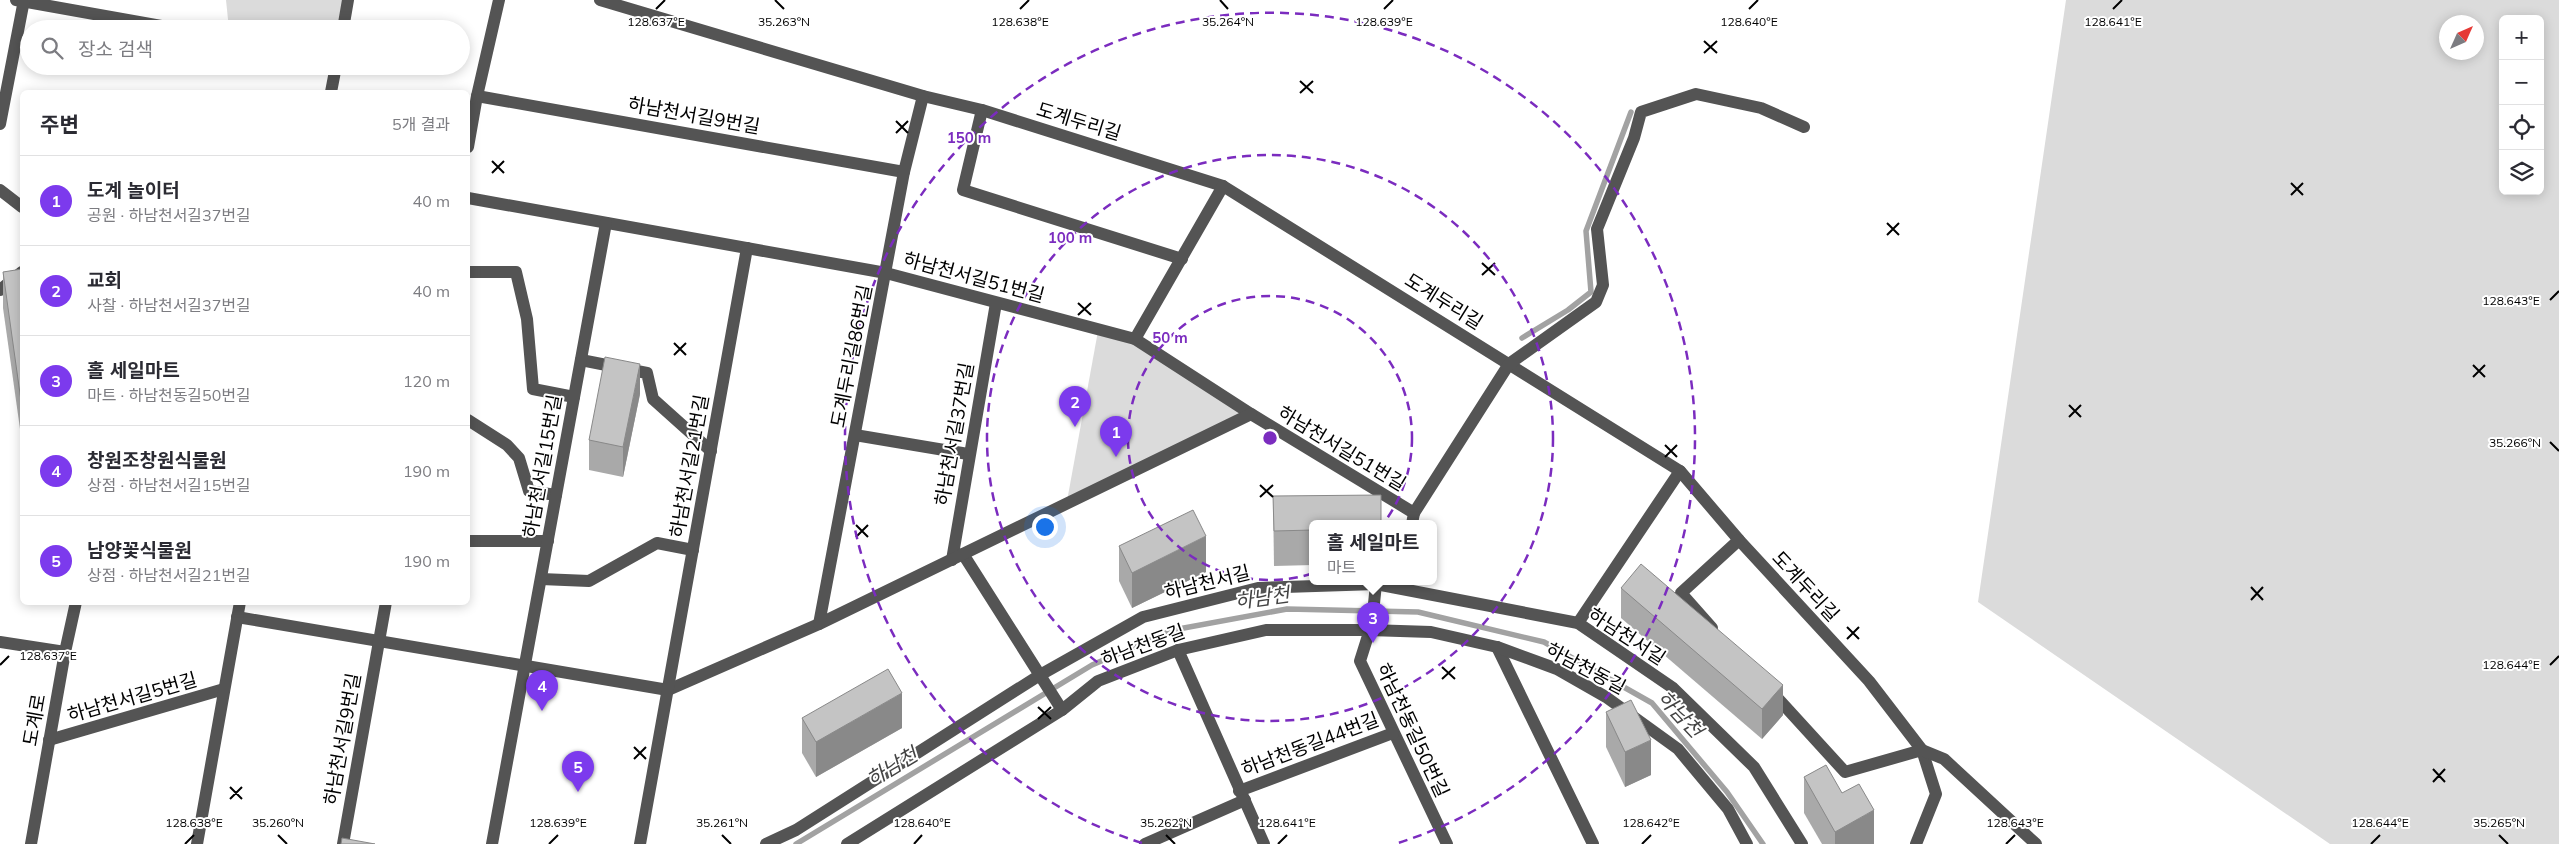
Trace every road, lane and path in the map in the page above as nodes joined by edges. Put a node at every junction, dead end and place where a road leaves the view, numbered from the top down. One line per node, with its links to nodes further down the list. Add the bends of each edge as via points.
1 (21, 0): 5 (street); 12 (street)
2 (348, 0): 6 (street)
3 (499, 0): 9 (street)
4 (600, 0): 10 (street, 도계두리길)
5 (129, 20)
6 (345, 20)
7 (334, 75): 8 (street)
8 (331, 90)
9 (477, 96): 14 (street); 15 (street, 하남천서길9번길)
10 (923, 96): 11 (street, 도계두리길); 15 (street, 도계두리길86번길)
11 (982, 110): 16 (street, 도계두리길); 22 (street, via 963,190)
12 (0, 124)
13 (1804, 127): 30 (street, via 1761,108 1696,94 1641,112 1634,138 1597,229 1603,285 1596,302)
14 (470, 136)
15 (904, 172): 25 (street, 도계두리길86번길)
16 (1223, 186): 22 (street); 30 (street, 도계두리길)
17 (0, 190): 19 (street)
18 (470, 198): 20 (street, 하남천서길51번길)
19 (20, 205)
20 (606, 223): 21 (street, 하남천서길51번길); 29 (street, 하남천서길15번길)
21 (747, 248): 25 (street, 하남천서길51번길); 35 (street, 하남천서길21번길)
22 (1182, 259): 28 (street)
23 (470, 272): 31 (street, via 516,272 527,318 533,389)
24 (20, 274): 26 (street)
25 (886, 274): 27 (street, 하남천서길51번길); 34 (street, 도계두리길86번길)
26 (0, 290)
27 (996, 303): 28 (street, 하남천서길51번길); 36 (street, 하남천서길37번길)
28 (1135, 339): 32 (street, 하남천서길51번길)
29 (581, 360): 31 (street, 하남천서길15번길); 35 (street, via 647,373 653,399)
30 (1509, 364): 37 (street, 도계두리길); 39 (street)
31 (574, 397): 38 (street, 하남천서길15번길)
32 (1251, 414): 39 (street, 하남천서길51번길); 44 (street)
33 (470, 421): 38 (street, via 508,445 519,458 529,492)
34 (855, 435): 36 (street); 54 (street, 도계두리길86번길)
35 (711, 451): 43 (street, 하남천서길21번길)
36 (968, 454): 44 (street, 하남천서길37번길)
37 (1680, 471): 41 (street, 도계두리길); 53 (street)
38 (556, 495): 42 (street, 하남천서길15번길)
39 (1413, 519)
40 (470, 540): 42 (street)
41 (1739, 540): 56 (street, via 1681,593); 70 (street, 도계두리길, via 1868,681)
42 (548, 541): 45 (street, 하남천서길15번길)
43 (693, 550): 45 (street, via 656,543 589,581); 66 (street, 하남천서길21번길)
44 (957, 557): 54 (street); 63 (street)
45 (541, 579): 62 (street, 하남천서길15번길)
46 (1346, 585): 63 (street, 하남천서길, via 1258,588 1143,617)
47 (1376, 585): 55 (street, 하남천동길50번길)
48 (1406, 585): 53 (street, 하남천서길)
49 (75, 605): 61 (street, 도계로)
50 (239, 605): 52 (street, 하남천서길5번길)
51 (385, 605): 57 (street, 하남천서길9번길)
52 (237, 617): 57 (street); 65 (street, 하남천서길5번길)
53 (1578, 623): 85 (street, 하남천서길, via 1673,688 1754,767)
54 (819, 624): 66 (street)
55 (1370, 627): 59 (street, 하남천동길, via 1431,632); 60 (street, 하남천동길, via 1266,630); 68 (street, 하남천동길50번길, via 1360,661)
56 (1720, 636)
57 (379, 641): 62 (street); 75 (street, 하남천서길9번길)
58 (0, 642): 61 (street)
59 (1497, 647): 83 (street); 84 (street, 하남천동길, via 1557,669 1606,697 1678,749 1728,808)
60 (1178, 650): 67 (street, 하남천동길, via 1098,681); 71 (street, 하남천동길44번길)
61 (64, 652): 69 (street, 도계로)
62 (525, 666): 66 (street); 76 (street, 하남천서길15번길)
63 (1041, 678): 67 (street); 78 (street, 하남천서길, via 796,830)
64 (1760, 679): 70 (street, via 1845,772)
65 (224, 689): 69 (street, 하남천서길5번길); 74 (street, 하남천서길5번길)
66 (668, 690): 77 (street, 하남천서길21번길)
67 (1060, 706): 72 (street, 하남천동길)
68 (1393, 732): 71 (street, 하남천동길44번길); 82 (street, 하남천동길50번길)
69 (49, 740): 73 (street, 도계로)
70 (1922, 750): 86 (street, 도계두리길, via 1936,794); 87 (street, 도계두리길, via 1944,759)
71 (1242, 796): 80 (street); 81 (street, 하남천동길44번길)
72 (862, 840): 79 (street, 하남천동길)
73 (31, 844)
74 (197, 844)
75 (342, 844)
76 (492, 844)
77 (640, 844)
78 (766, 844)
79 (847, 844)
80 (1145, 844)
81 (1264, 844)
82 (1447, 844)
83 (1594, 844)
84 (1747, 844)
85 (1802, 844)
86 (1916, 844)
87 (2036, 844)

